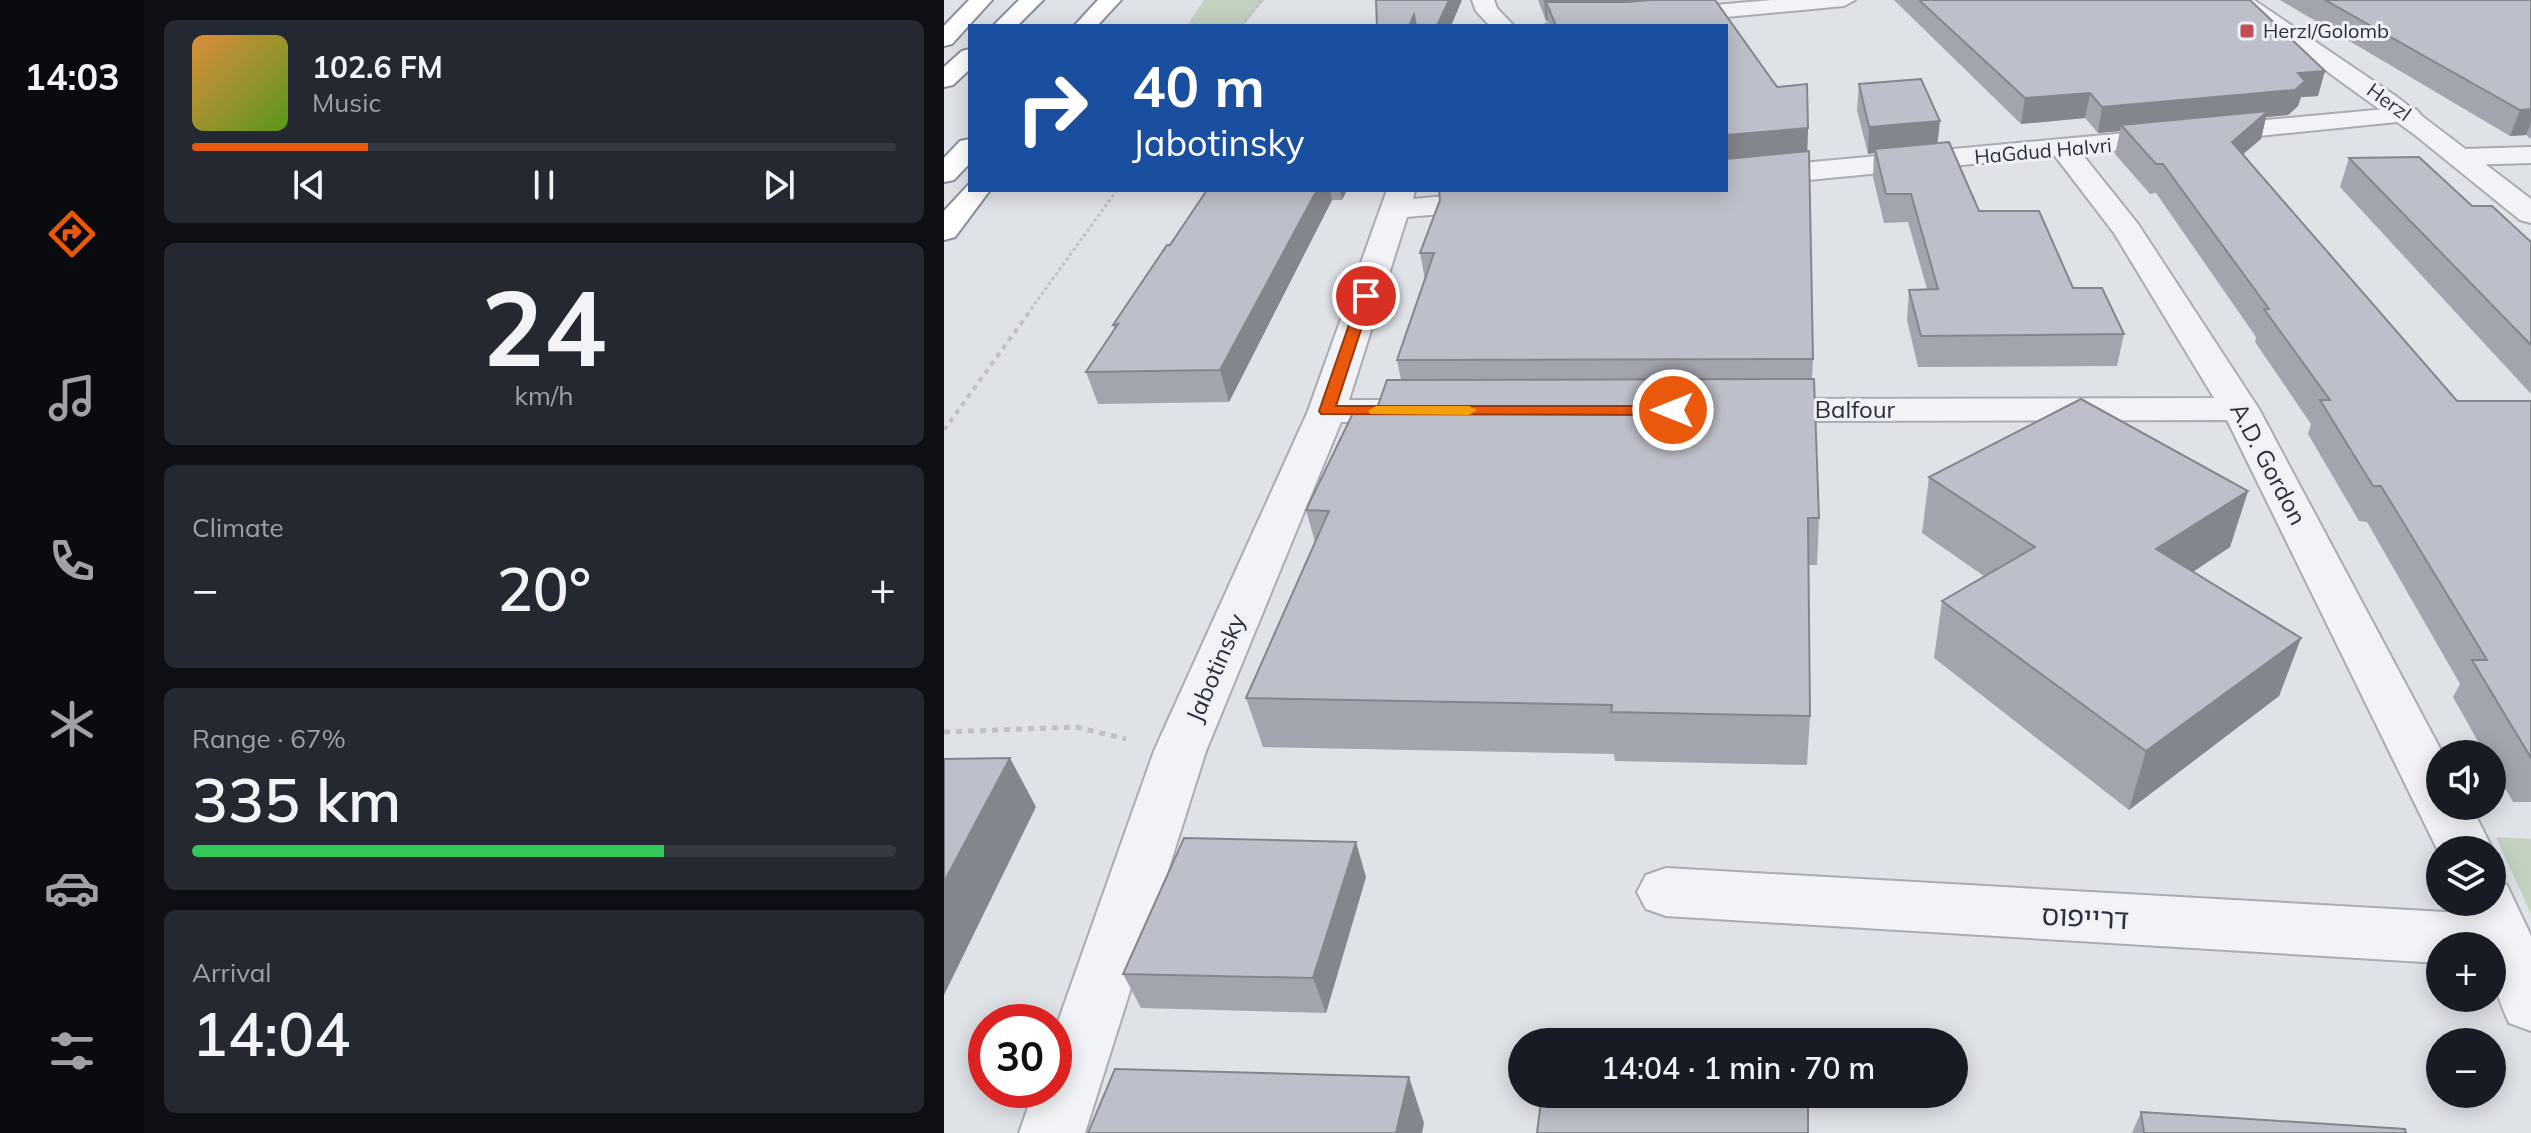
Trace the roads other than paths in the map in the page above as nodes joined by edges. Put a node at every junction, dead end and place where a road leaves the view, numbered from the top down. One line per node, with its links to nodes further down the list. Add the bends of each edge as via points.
1 (981, 0): 12 (highway)
2 (1032, 0): 7 (highway)
3 (1112, 0): 8 (highway); 9 (highway)
4 (1483, 0): 10 (street)
5 (1844, 0): 11 (street)
6 (2239, 0): 15 (street, Herzl)
7 (1006, 24)
8 (1087, 24)
9 (1097, 24)
10 (1501, 24)
11 (1577, 24)
12 (944, 39)
13 (968, 58): 14 (highway)
14 (944, 80)
15 (2408, 115): 17 (street, HaGdud HaIvri); 19 (street, Herzl)
16 (968, 149): 20 (highway)
17 (2064, 149): 21 (street, HaGdud HaIvri); 27 (street, A.D. Gordon, via 2127,230)
18 (2531, 155): 19 (street)
19 (2464, 157): 25 (street, Herzl)
20 (944, 174)
21 (1728, 179)
22 (974, 192): 26 (highway)
23 (1567, 192): 24 (street)
24 (1398, 200): 30 (street, Jabotinsky)
25 (2531, 214)
26 (944, 231)
27 (2240, 409): 29 (street, Balfour); 31 (street, A.D. Gordon)
28 (1468, 410): 30 (street)
29 (1720, 410)
30 (1327, 411): 35 (street, Jabotinsky, via 1180,751)
31 (2426, 772)
32 (1666, 892): 33 (street, דרייפוס)
33 (2496, 922): 34 (street)
34 (2531, 1003)
35 (1052, 1133)

